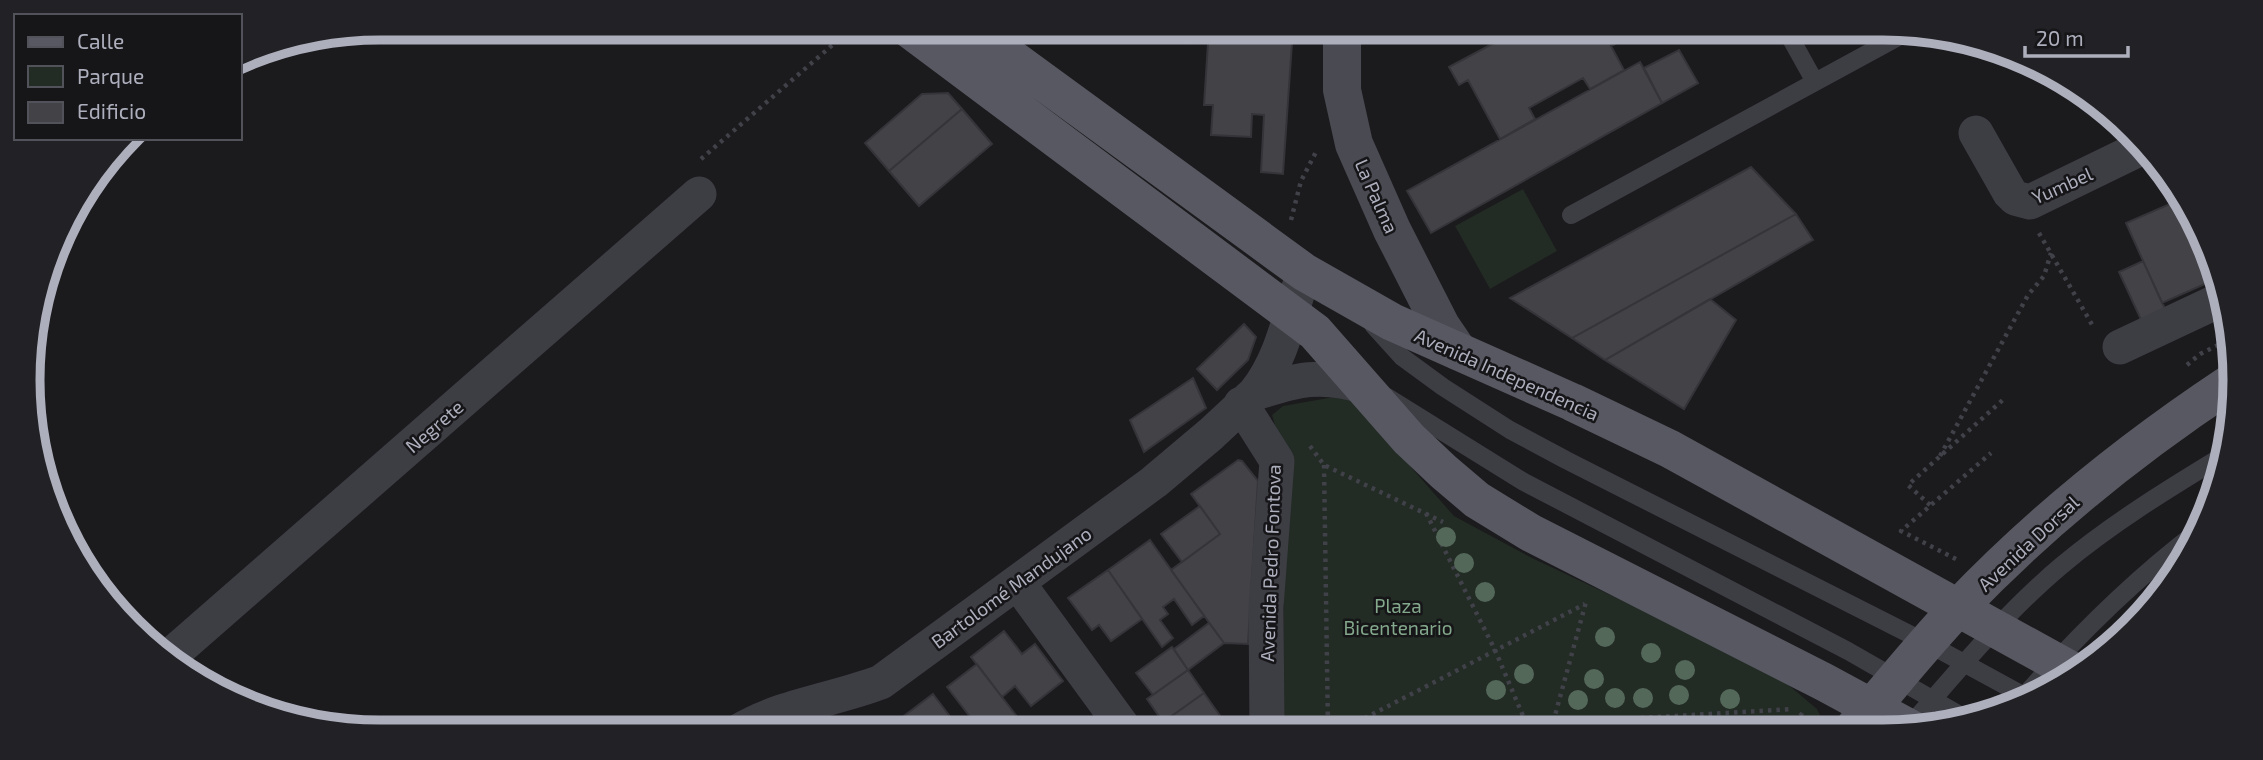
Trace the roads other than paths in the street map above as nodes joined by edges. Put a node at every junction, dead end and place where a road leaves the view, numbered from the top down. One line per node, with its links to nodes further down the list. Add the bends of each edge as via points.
1 (924, 40): 14 (main road)
2 (987, 40): 11 (main road, Avenida Independencia)
3 (1341, 40): 16 (main road, La Palma, via 1340,71 1354,144 1392,230)
4 (1792, 40): 6 (lane)
5 (1892, 40): 6 (lane)
6 (1815, 82): 10 (lane)
7 (1976, 133): 8 (street, Yumbel, via 2010,193 2022,201 2038,200)
8 (2134, 152)
9 (699, 194): 26 (street, Negrete)
10 (1571, 215)
11 (1292, 263): 12 (main road, Avenida Independencia); 14 (street)
12 (1349, 299): 16 (main road, Avenida Independencia); 25 (lane, via 1402,357 1510,430)
13 (2214, 303): 15 (street)
14 (1290, 313): 17 (main road, via 1315,332); 19 (street, via 1279,352 1265,380)
15 (2120, 347)
16 (1458, 351): 23 (main road, Avenida Independencia, via 1670,449)
17 (1363, 386): 19 (street, via 1343,380 1303,379); 29 (lane, via 1397,401 1524,482); 31 (main road, via 1409,439 1488,507)
18 (2223, 388): 23 (main road, Avenida Dorsal, via 2095,481)
19 (1248, 399): 22 (street, Bartolomé Mandujano, via 1171,469); 36 (street, Avenida Pedro Fontova, via 1277,460 1266,607)
20 (2212, 462): 24 (lane, via 2085,546)
21 (2178, 547): 28 (lane, via 2082,631)
22 (1018, 583): 34 (street, Bartolomé Mandujano, via 881,682); 35 (street)
23 (1958, 608): 24 (main road, Avenida Independencia); 25 (main road, Avenida Dorsal)
24 (1997, 629): 27 (lane); 28 (main road, Avenida Independencia)
25 (1927, 643): 27 (lane); 29 (main road, Avenida Dorsal)
26 (175, 652)
27 (1965, 664): 30 (lane); 33 (lane)
28 (2065, 666)
29 (1896, 678): 31 (main road, Avenida Dorsal); 32 (lane)
30 (2014, 693)
31 (1849, 717): 37 (main road)
32 (1914, 718)
33 (1918, 718)
34 (761, 720)
35 (1118, 720)
36 (1267, 720)
37 (1892, 720)

